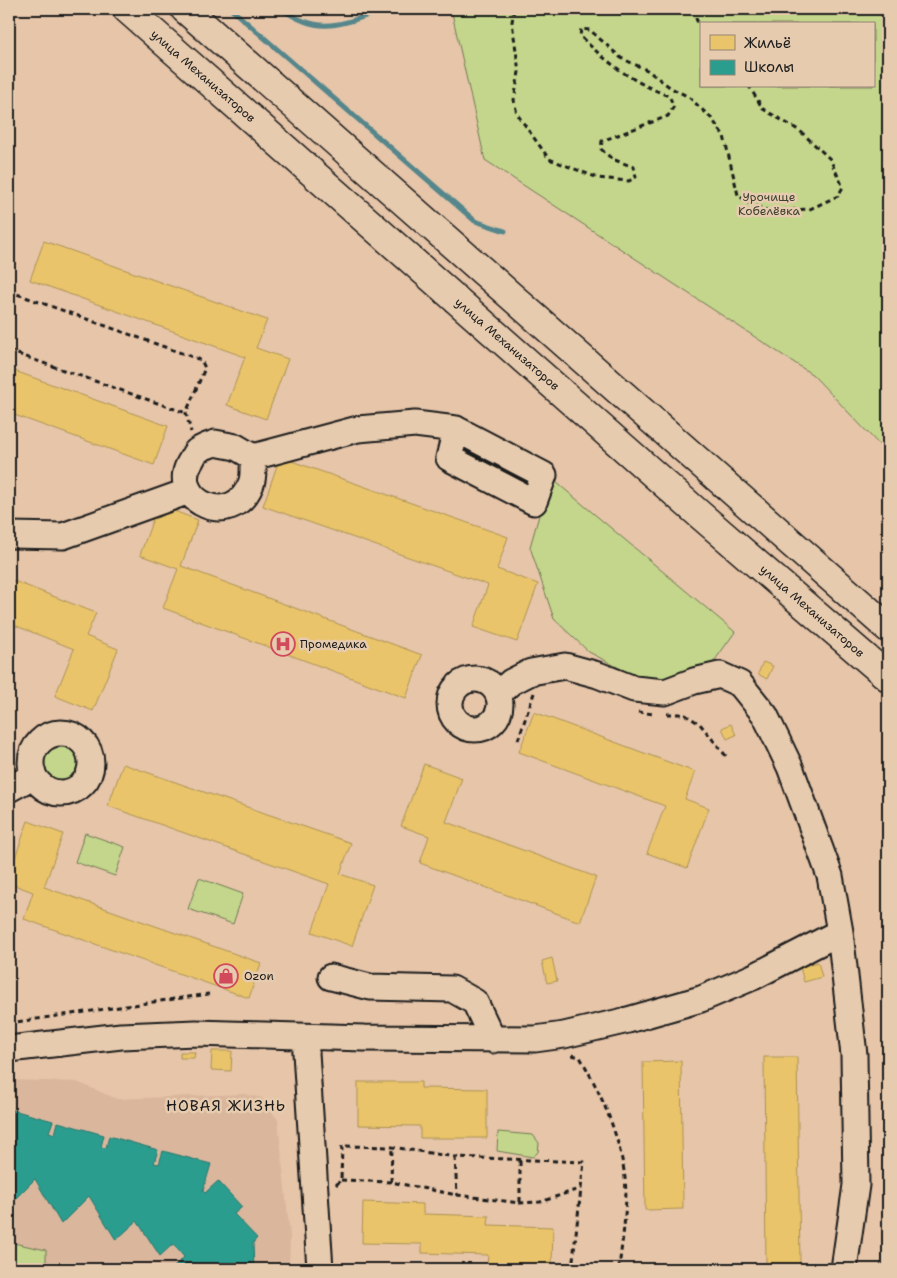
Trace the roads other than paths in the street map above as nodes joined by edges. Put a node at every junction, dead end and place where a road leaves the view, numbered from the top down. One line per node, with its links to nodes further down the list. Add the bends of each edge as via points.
1 (128, 9): 8 (main road, улица Механизаторов, via 698,514)
2 (185, 9): 7 (main road)
3 (456, 429): 4 (street, via 415,424 358,429)
4 (253, 457): 5 (street, via 236,447 215,442 196,452 186,470); 5 (street, via 252,483 242,500 224,509 204,506)
5 (189, 491): 6 (street, via 63,536)
6 (9, 534)
7 (888, 628)
8 (888, 677)
9 (499, 693): 12 (street, via 511,682 531,672 565,666 634,689 650,691 665,692 720,675 740,684 765,714 790,767 830,876)
10 (33, 776): 11 (street)
11 (9, 789)
12 (840, 932): 15 (street, via 753,977 701,999 564,1035); 18 (street, via 854,1055 856,1185)
13 (331, 977): 15 (street, via 370,987 452,989 475,1002)
14 (305, 1037): 15 (street); 16 (street, via 196,1033 121,1036); 17 (street)
15 (494, 1040)
16 (9, 1048)
17 (320, 1269)
18 (844, 1269)

